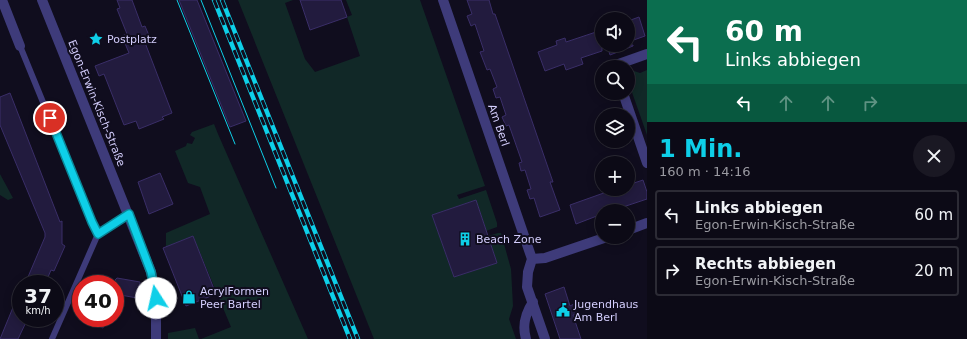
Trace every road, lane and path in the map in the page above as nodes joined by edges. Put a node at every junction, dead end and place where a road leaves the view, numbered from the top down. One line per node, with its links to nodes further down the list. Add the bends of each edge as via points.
1 (2, 0): 4 (street)
2 (42, 0): 9 (street, Egon-Erwin-Kisch-Straße)
3 (444, 0): 14 (street, Am Berl)
4 (20, 46): 12 (lane)
5 (647, 54): 6 (street)
6 (630, 60)
7 (625, 100): 8 (street)
8 (647, 163)
9 (129, 214): 12 (lane); 17 (street, Egon-Erwin-Kisch-Straße, via 154,281)
10 (647, 223): 11 (street)
11 (635, 227)
12 (98, 234): 16 (lane)
13 (595, 241): 14 (street, via 545,258)
14 (532, 259): 15 (street, via 527,279)
15 (532, 302): 18 (street, via 525,316); 19 (street)
16 (52, 339)
17 (156, 339)
18 (526, 339)
19 (546, 339)

